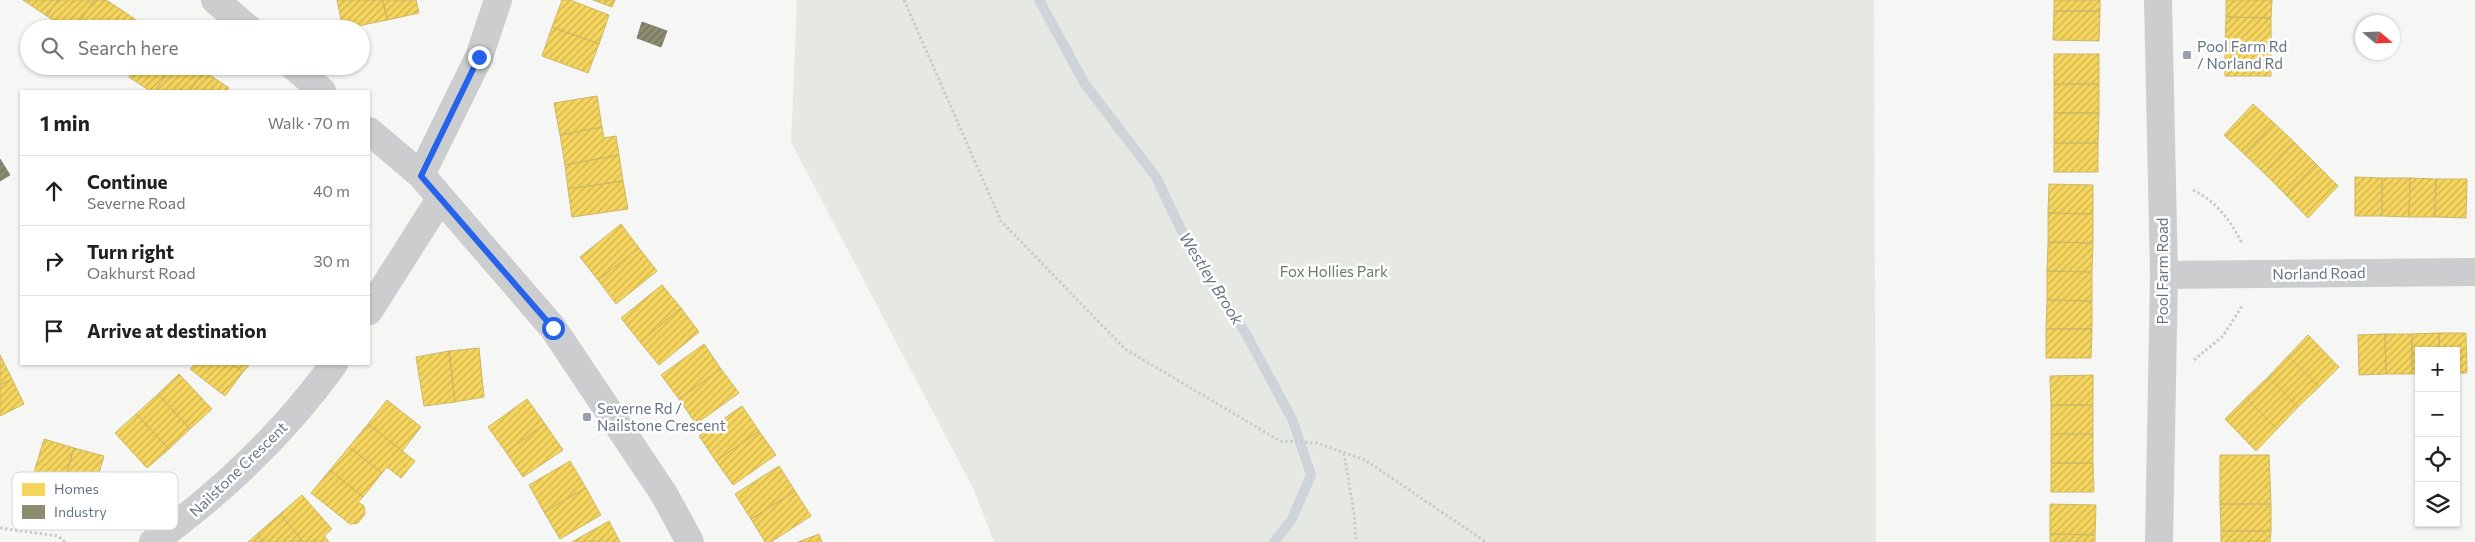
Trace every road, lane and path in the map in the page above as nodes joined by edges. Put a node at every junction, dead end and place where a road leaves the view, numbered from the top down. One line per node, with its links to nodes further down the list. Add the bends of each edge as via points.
1 (215, 0): 5 (street)
2 (498, 0): 9 (street, via 479,57)
3 (904, 0): 15 (path, via 1001,220 1125,349 1280,441 1317,444)
4 (2158, 0): 12 (street, Pool Farm Road)
5 (238, 20)
6 (303, 75): 7 (street)
7 (321, 90)
8 (370, 132): 9 (street)
9 (421, 176): 10 (street)
10 (440, 199): 13 (street); 21 (street, via 553,328 664,494)
11 (2475, 272): 12 (street, Norland Road)
12 (2164, 275): 24 (street, Pool Farm Road)
13 (370, 309)
14 (333, 365): 16 (street, Nailstone Crescent, via 306,402 256,456)
15 (1344, 453): 22 (path); 23 (path, via 1365,460)
16 (178, 524)
17 (14, 530): 19 (path, via 58,536)
18 (170, 530): 20 (street, Nailstone Crescent)
19 (65, 542)
20 (153, 542)
21 (690, 542)
22 (1356, 542)
23 (1486, 542)
24 (2159, 542)

